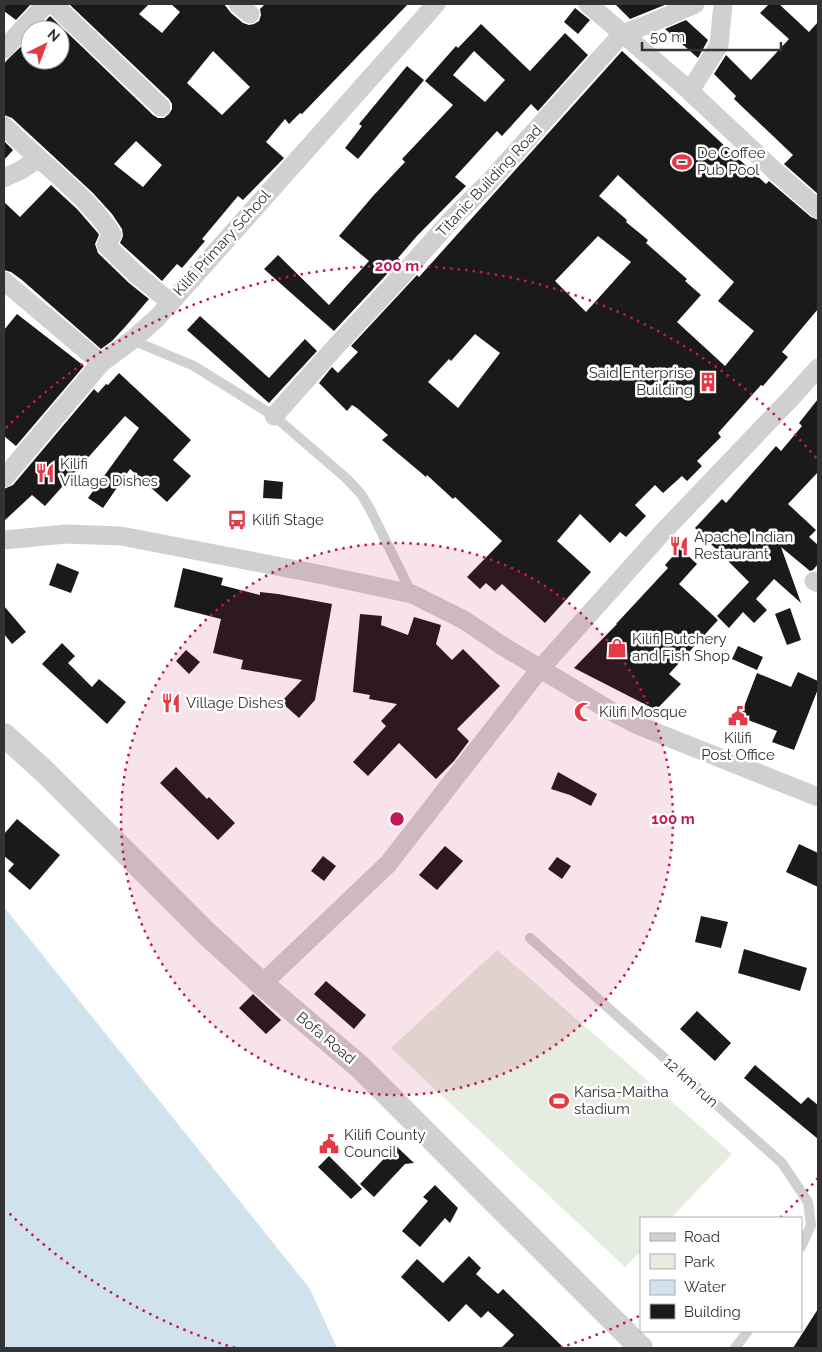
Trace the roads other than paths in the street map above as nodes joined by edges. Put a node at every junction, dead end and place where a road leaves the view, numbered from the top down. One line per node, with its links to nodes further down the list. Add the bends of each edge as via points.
1 (46, 4): 8 (street)
2 (53, 4): 10 (street)
3 (436, 4): 16 (street, Kilifi Primary School)
4 (588, 4): 7 (street)
5 (695, 4): 7 (street)
6 (724, 4): 9 (street, via 720,45)
7 (622, 34): 9 (street); 20 (street, Titanic Building Road)
8 (4, 49)
9 (690, 91): 14 (street)
10 (161, 107)
11 (4, 126): 12 (street)
12 (38, 159): 13 (street); 16 (street, via 66,182 108,226 112,235 106,245)
13 (4, 178)
14 (818, 208)
15 (4, 281): 18 (street)
16 (170, 302): 17 (street, Kilifi Primary School)
17 (132, 340): 18 (street, Kilifi Primary School); 20 (lane, via 194,366)
18 (101, 363): 21 (street, Kilifi Primary School)
19 (818, 368): 24 (street, via 661,534)
20 (274, 416): 23 (lane, via 361,494)
21 (8, 467)
22 (4, 540): 23 (street, via 66,534 121,536)
23 (412, 594): 24 (street, via 464,620)
24 (540, 669): 26 (street, via 640,726); 28 (street, via 388,864)
25 (4, 735): 28 (street, Bofa Road)
26 (818, 797)
27 (530, 938): 29 (lane, 12 km run, via 782,1163 808,1202 810,1225)
28 (262, 984): 31 (street, Bofa Road, via 360,1067)
29 (802, 1245)
30 (747, 1332): 32 (lane)
31 (641, 1348)
32 (735, 1348)

